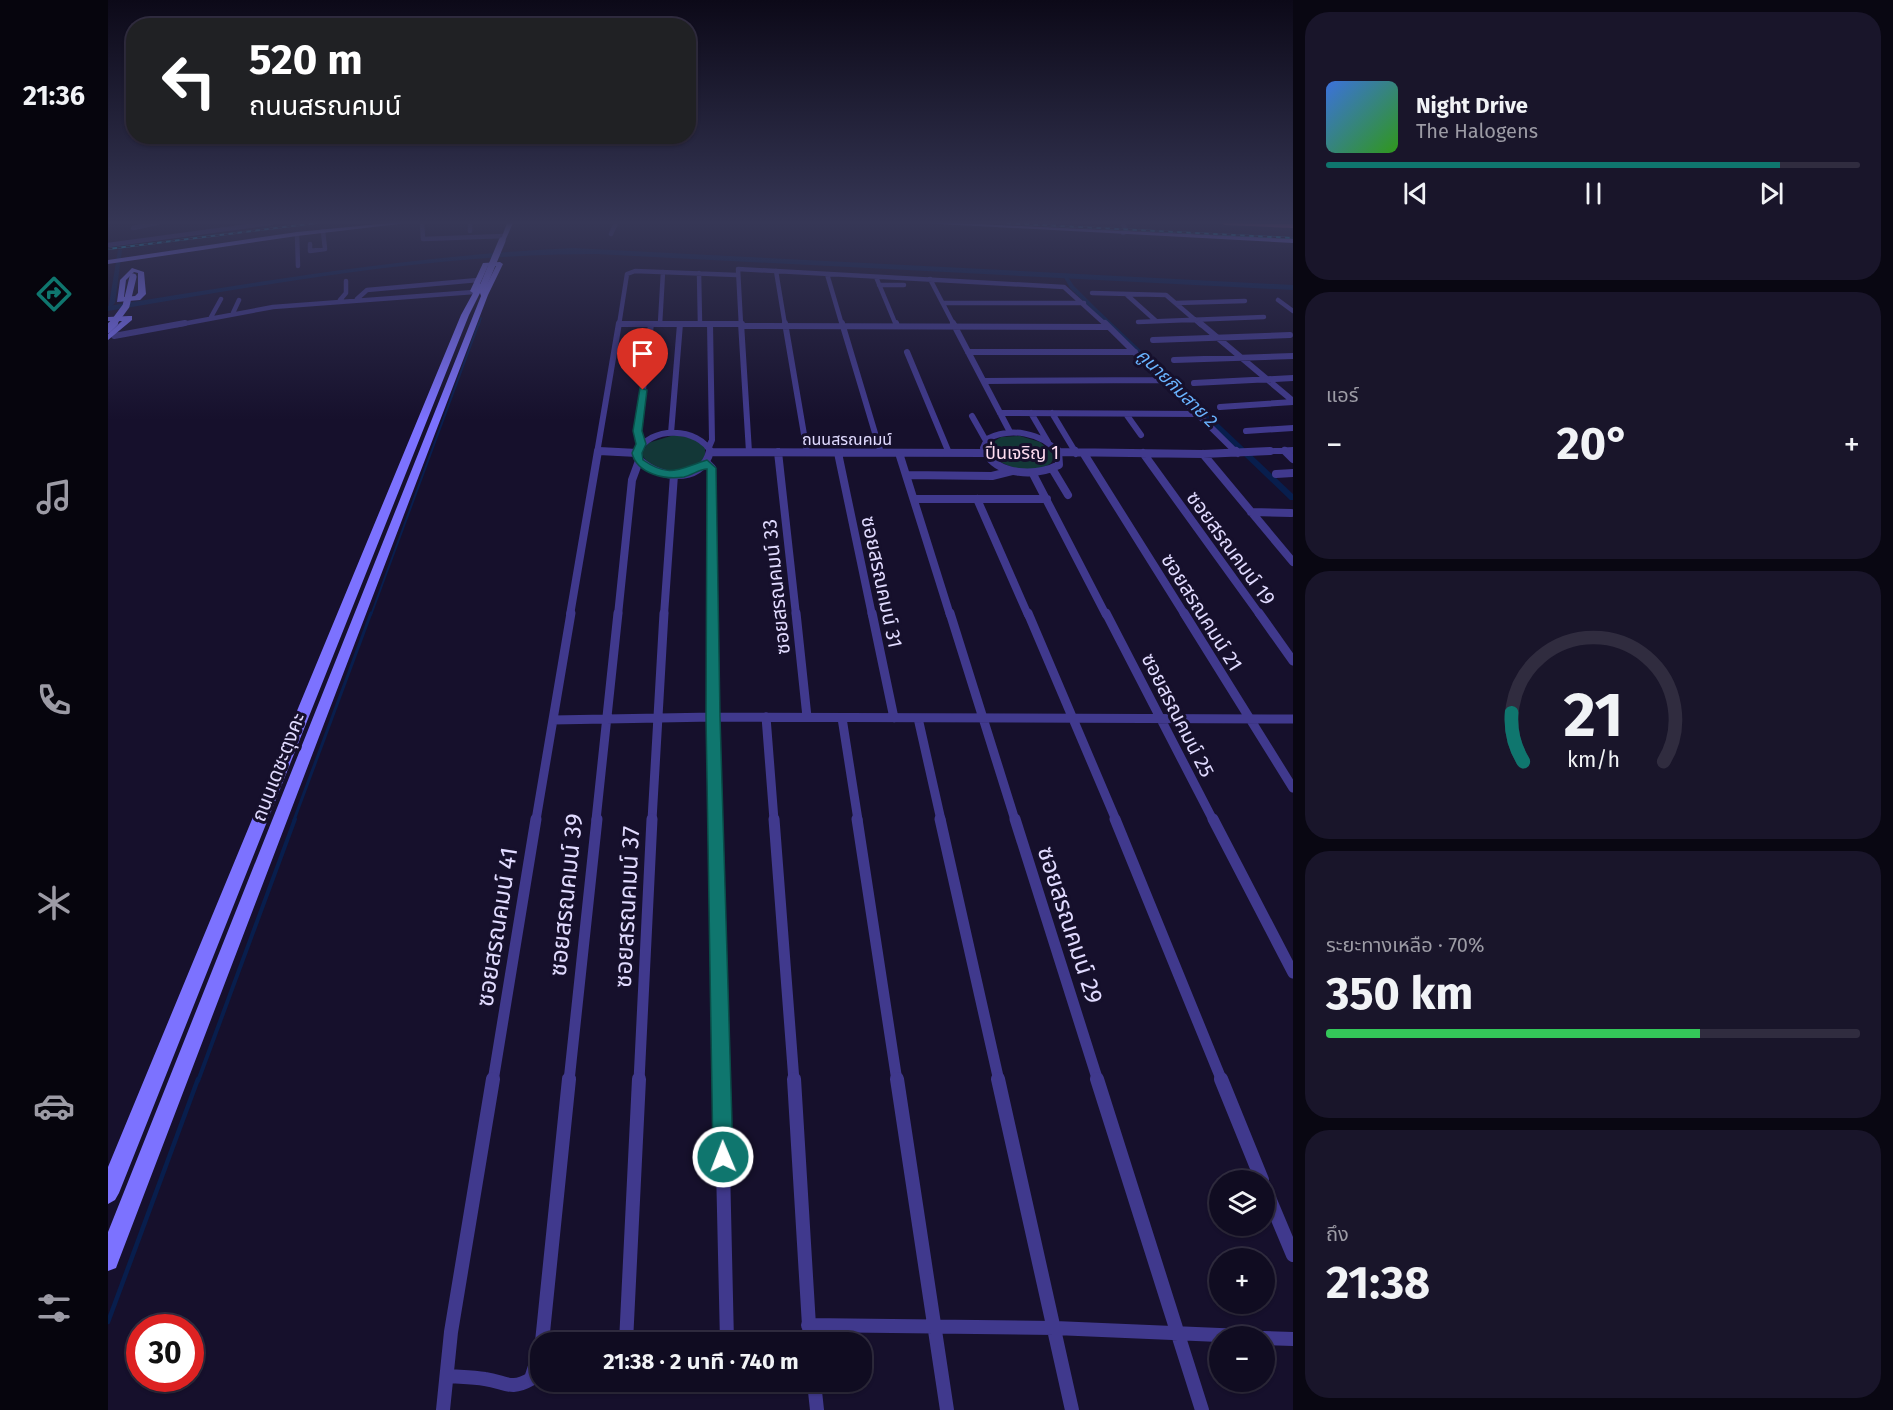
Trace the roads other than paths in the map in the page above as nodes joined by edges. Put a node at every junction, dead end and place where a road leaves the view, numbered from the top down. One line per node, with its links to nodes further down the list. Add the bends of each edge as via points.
1 (122, 289): 3 (street, via 120,300 137,298)
2 (131, 289): 50 (street, bridge, via 124,311)
3 (142, 289)
4 (346, 289): 22 (street)
5 (625, 289): 38 (street, ซอยสรณคมน์ 41)
6 (662, 289): 40 (street)
7 (699, 289): 42 (street)
8 (739, 289): 44 (street)
9 (779, 289): 45 (street)
10 (832, 289): 46 (street)
11 (881, 289): 47 (street)
12 (935, 289): 26 (street)
13 (1066, 289): 27 (street)
14 (480, 290): 19 (street); 19 (street, via 367,290); 109 (street, ถนนเดชะตุงคะ)
15 (1092, 293): 18 (street)
16 (292, 294): 29 (street)
17 (309, 295): 25 (street)
18 (1127, 296): 28 (street, via 1161,294); 36 (street)
19 (357, 298): 22 (street)
20 (221, 299): 32 (street)
21 (239, 300): 31 (street)
22 (340, 300): 25 (street)
23 (1278, 300): 30 (street)
24 (1245, 302): 28 (street)
25 (310, 303): 29 (street)
26 (943, 303): 27 (street); 48 (street)
27 (1084, 303): 49 (street)
28 (1176, 303): 35 (street)
29 (288, 305): 31 (street)
30 (1293, 311)
31 (232, 313): 32 (street)
32 (211, 317): 52 (street)
33 (1264, 317): 35 (street)
34 (108, 319): 52 (street, via 129,318)
35 (1197, 320): 36 (street); 53 (street)
36 (1156, 321): 37 (street)
37 (1138, 322)
38 (619, 324): 39 (street); 84 (street, ซอยสรณคมน์ 41)
39 (651, 324): 40 (street); 81 (street, via 638,431)
40 (660, 324): 41 (street)
41 (680, 324): 42 (street); 77 (street)
42 (700, 324): 43 (street)
43 (710, 324): 44 (street); 96 (street)
44 (742, 325): 45 (street); 86 (street)
45 (785, 326): 46 (street); 88 (street)
46 (844, 326): 47 (street); 90 (street)
47 (897, 326): 48 (street)
48 (955, 326): 49 (street); 55 (street)
49 (1108, 327): 57 (street)
50 (108, 329)
51 (1290, 335): 53 (street)
52 (111, 337)
53 (1219, 338): 54 (street); 59 (street)
54 (1153, 340)
55 (968, 351): 57 (street); 64 (street)
56 (907, 352): 92 (street)
57 (1135, 352): 62 (street)
58 (1293, 356): 59 (street)
59 (1242, 358): 60 (street); 63 (street)
60 (1174, 360)
61 (1293, 378): 63 (street)
62 (1164, 380): 64 (street); 72 (street)
63 (1267, 380): 65 (street); 66 (street)
64 (984, 381): 68 (street)
65 (1194, 383)
66 (1293, 402): 67 (street)
67 (1220, 406)
68 (1000, 413): 69 (street); 76 (street)
69 (1031, 413): 70 (street); 80 (street)
70 (1052, 413): 71 (street); 97 (street, ซอยสรณคมน์ 21)
71 (1126, 414): 72 (street); 78 (street)
72 (1198, 414): 95 (street)
73 (972, 416): 79 (street)
74 (1293, 428): 75 (street)
75 (1246, 431)
76 (1010, 432): 79 (street); 80 (street)
77 (671, 433): 81 (street); 96 (street, ถนนสรณคมน์, via 694,436)
78 (1141, 435)
79 (985, 439): 93 (street)
80 (1048, 442): 85 (street)
81 (641, 444): 99 (street)
82 (1284, 450): 83 (street); 95 (street); 100 (street)
83 (1293, 450)
84 (598, 451): 99 (street); 129 (street, ซอยสรณคมน์ 41)
85 (1059, 452): 97 (street); 101 (street, via 1059,465)
86 (749, 453): 87 (street, ถนนสรณคมน์); 96 (street, ถนนสรณคมน์)
87 (778, 453): 88 (street, ถนนสรณคมน์); 120 (street, ซอยสรณคมน์ 33)
88 (807, 453): 89 (street, ถนนสรณคมน์)
89 (838, 453): 90 (street, ถนนสรณคมน์); 122 (street, ซอยสรณคมน์ 31)
90 (881, 453): 91 (street, ถนนสรณคมน์)
91 (899, 453): 92 (street, ถนนสรณคมน์); 107 (street, ซอยสรณคมน์ 29)
92 (949, 453): 93 (street, ถนนสรณคมน์)
93 (983, 453): 102 (street)
94 (1143, 453): 97 (street); 98 (street); 117 (street, ซอยสรณคมน์ 19)
95 (1243, 453): 98 (street)
96 (709, 454): 106 (street, ถนนสรณคมน์, via 693,471); 118 (street)
97 (1080, 454): 127 (street, ซอยสรณคมน์ 21)
98 (1203, 454): 113 (street)
99 (638, 457): 106 (street, via 652,471); 125 (street, ซอยสรณคมน์ 39, via 632,480)
100 (1293, 459)
101 (1053, 470): 104 (street); 108 (street)
102 (1012, 471): 104 (street); 107 (street, via 992,476)
103 (1293, 473): 105 (street)
104 (1033, 474): 112 (street, ซอยสรณคมน์ 25)
105 (1276, 474)
106 (674, 475): 130 (street, ซอยสรณคมน์ 37)
107 (906, 475): 110 (street, ซอยสรณคมน์ 29)
108 (1068, 495)
109 (398, 499): 132 (street, ถนนเดชะตุงคะ); 133 (street, ถนนเดชะตุงคะ)
110 (914, 499): 111 (street); 126 (street, ซอยสรณคมน์ 29)
111 (977, 499): 112 (street); 124 (street)
112 (1047, 499): 131 (street, ซอยสรณคมน์ 25)
113 (1251, 512): 114 (street); 115 (street)
114 (1291, 513)
115 (1289, 552): 116 (street)
116 (1293, 562)
117 (1293, 661)
118 (713, 717): 119 (street); 130 (street); 146 (street)
119 (766, 717): 120 (street); 141 (street, via 787,974)
120 (807, 717): 121 (street)
121 (842, 718): 122 (street); 142 (street)
122 (894, 718): 123 (street)
123 (918, 718): 126 (street); 143 (street)
124 (1074, 718): 126 (street); 131 (street); 136 (street)
125 (605, 719): 129 (street); 130 (street); 144 (street, ซอยสรณคมน์ 39)
126 (983, 719): 148 (street, ซอยสรณคมน์ 29)
127 (1250, 719): 128 (street); 131 (street); 134 (street, ซอยสรณคมน์ 21)
128 (1293, 719)
129 (553, 720): 152 (street, ซอยสรณคมน์ 41, via 451,1332)
130 (657, 720): 145 (street, ซอยสรณคมน์ 37)
131 (1160, 720): 135 (street, ซอยสรณคมน์ 25)
132 (274, 787): 133 (street); 137 (street, ถนนเดชะตุงคะ)
133 (292, 788): 140 (street, ถนนเดชะตุงคะ)
134 (1293, 788)
135 (1293, 973)
136 (1258, 1170)
137 (108, 1193)
138 (1275, 1213): 139 (street)
139 (1293, 1256)
140 (108, 1260)
141 (808, 1325): 142 (street); 147 (street)
142 (933, 1326): 143 (street); 157 (street)
143 (1055, 1328): 148 (street); 158 (street)
144 (544, 1332)
145 (627, 1332)
146 (727, 1332)
147 (809, 1332)
148 (1179, 1333): 149 (street); 159 (street, ซอยสรณคมน์ 29)
149 (1209, 1334)
150 (1275, 1338): 151 (street)
151 (1293, 1339)
152 (447, 1376): 153 (street, via 488,1379 508,1386 522,1384); 155 (street, ซอยสรณคมน์ 41)
153 (530, 1377)
154 (815, 1392): 156 (street)
155 (443, 1410)
156 (817, 1410)
157 (947, 1410)
158 (1072, 1410)
159 (1202, 1410)

